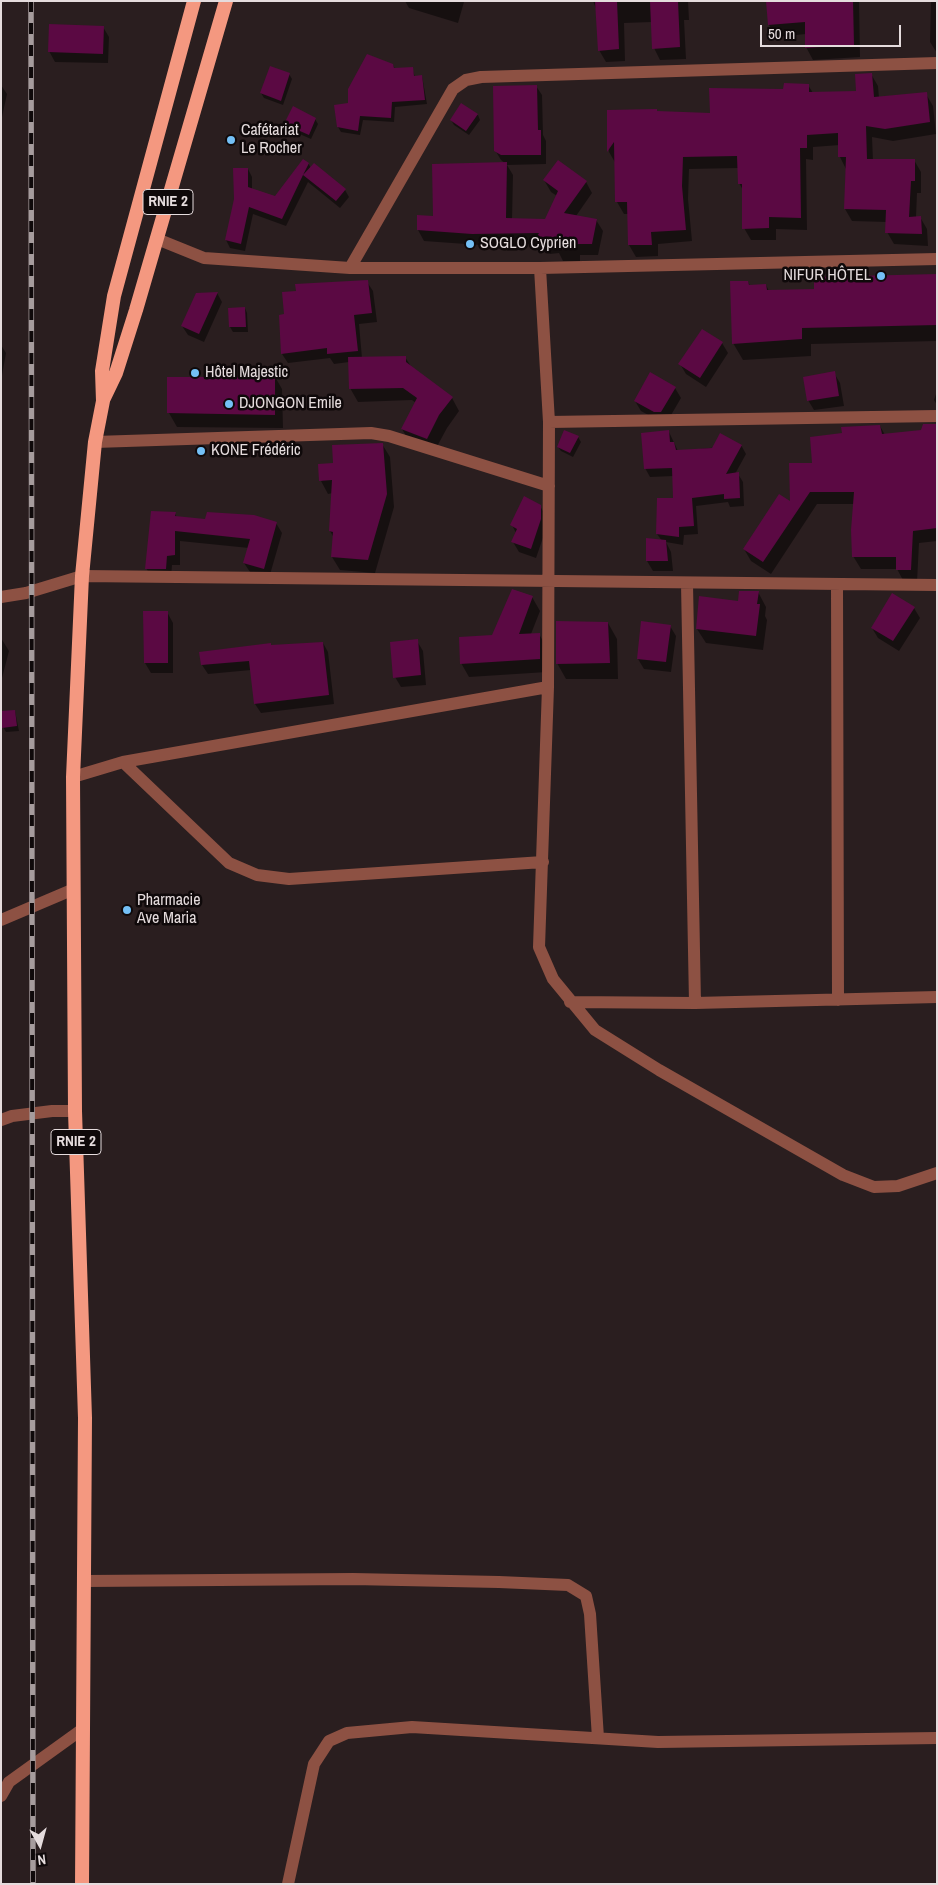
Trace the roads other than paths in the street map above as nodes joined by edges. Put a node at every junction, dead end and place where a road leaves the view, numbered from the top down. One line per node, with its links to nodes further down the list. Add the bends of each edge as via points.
1 (194, 1): 8 (highway, RNIE 2, via 114,296 102,371)
2 (226, 1): 4 (highway, RNIE 2)
3 (937, 63): 6 (street, via 466,80 453,89)
4 (157, 239): 6 (street, via 204,258); 8 (highway, RNIE 2, via 116,373)
5 (937, 259): 7 (street)
6 (350, 268): 7 (street)
7 (540, 268): 10 (street)
8 (103, 401): 11 (highway, RNIE 2)
9 (937, 416): 10 (street)
10 (549, 422): 12 (street)
11 (96, 442): 12 (street, via 371,433); 13 (highway, RNIE 2)
12 (549, 486): 14 (street)
13 (82, 576): 14 (street); 18 (street); 21 (highway, RNIE 2)
14 (548, 581): 15 (street); 19 (street)
15 (687, 584): 16 (street); 28 (street)
16 (837, 586): 17 (street); 26 (street)
17 (937, 586)
18 (1, 597)
19 (548, 687): 20 (street); 22 (street)
20 (123, 762): 21 (street); 22 (street, via 229,863 257,875 289,879)
21 (73, 777): 23 (highway, RNIE 2)
22 (543, 862): 27 (street, via 539,946 553,979)
23 (74, 889): 24 (street); 29 (highway, RNIE 2)
24 (1, 920)
25 (937, 997): 26 (street)
26 (838, 1000): 28 (street)
27 (570, 1002): 28 (street); 31 (street, via 595,1030 842,1175 874,1187 898,1186)
28 (695, 1003)
29 (75, 1111): 30 (street, via 52,1111); 32 (highway, RNIE 2, via 85,1418)
30 (1, 1120)
31 (937, 1173)
32 (86, 1581): 33 (highway, RNIE 2); 34 (street, via 353,1579 568,1585 586,1596 590,1614)
33 (84, 1728): 36 (street, via 9,1782); 37 (highway, RNIE 2)
34 (598, 1738): 35 (street, via 658,1742); 38 (street, via 412,1727 347,1733 329,1740 314,1764)
35 (937, 1738)
36 (1, 1796)
37 (82, 1884)
38 (288, 1884)

